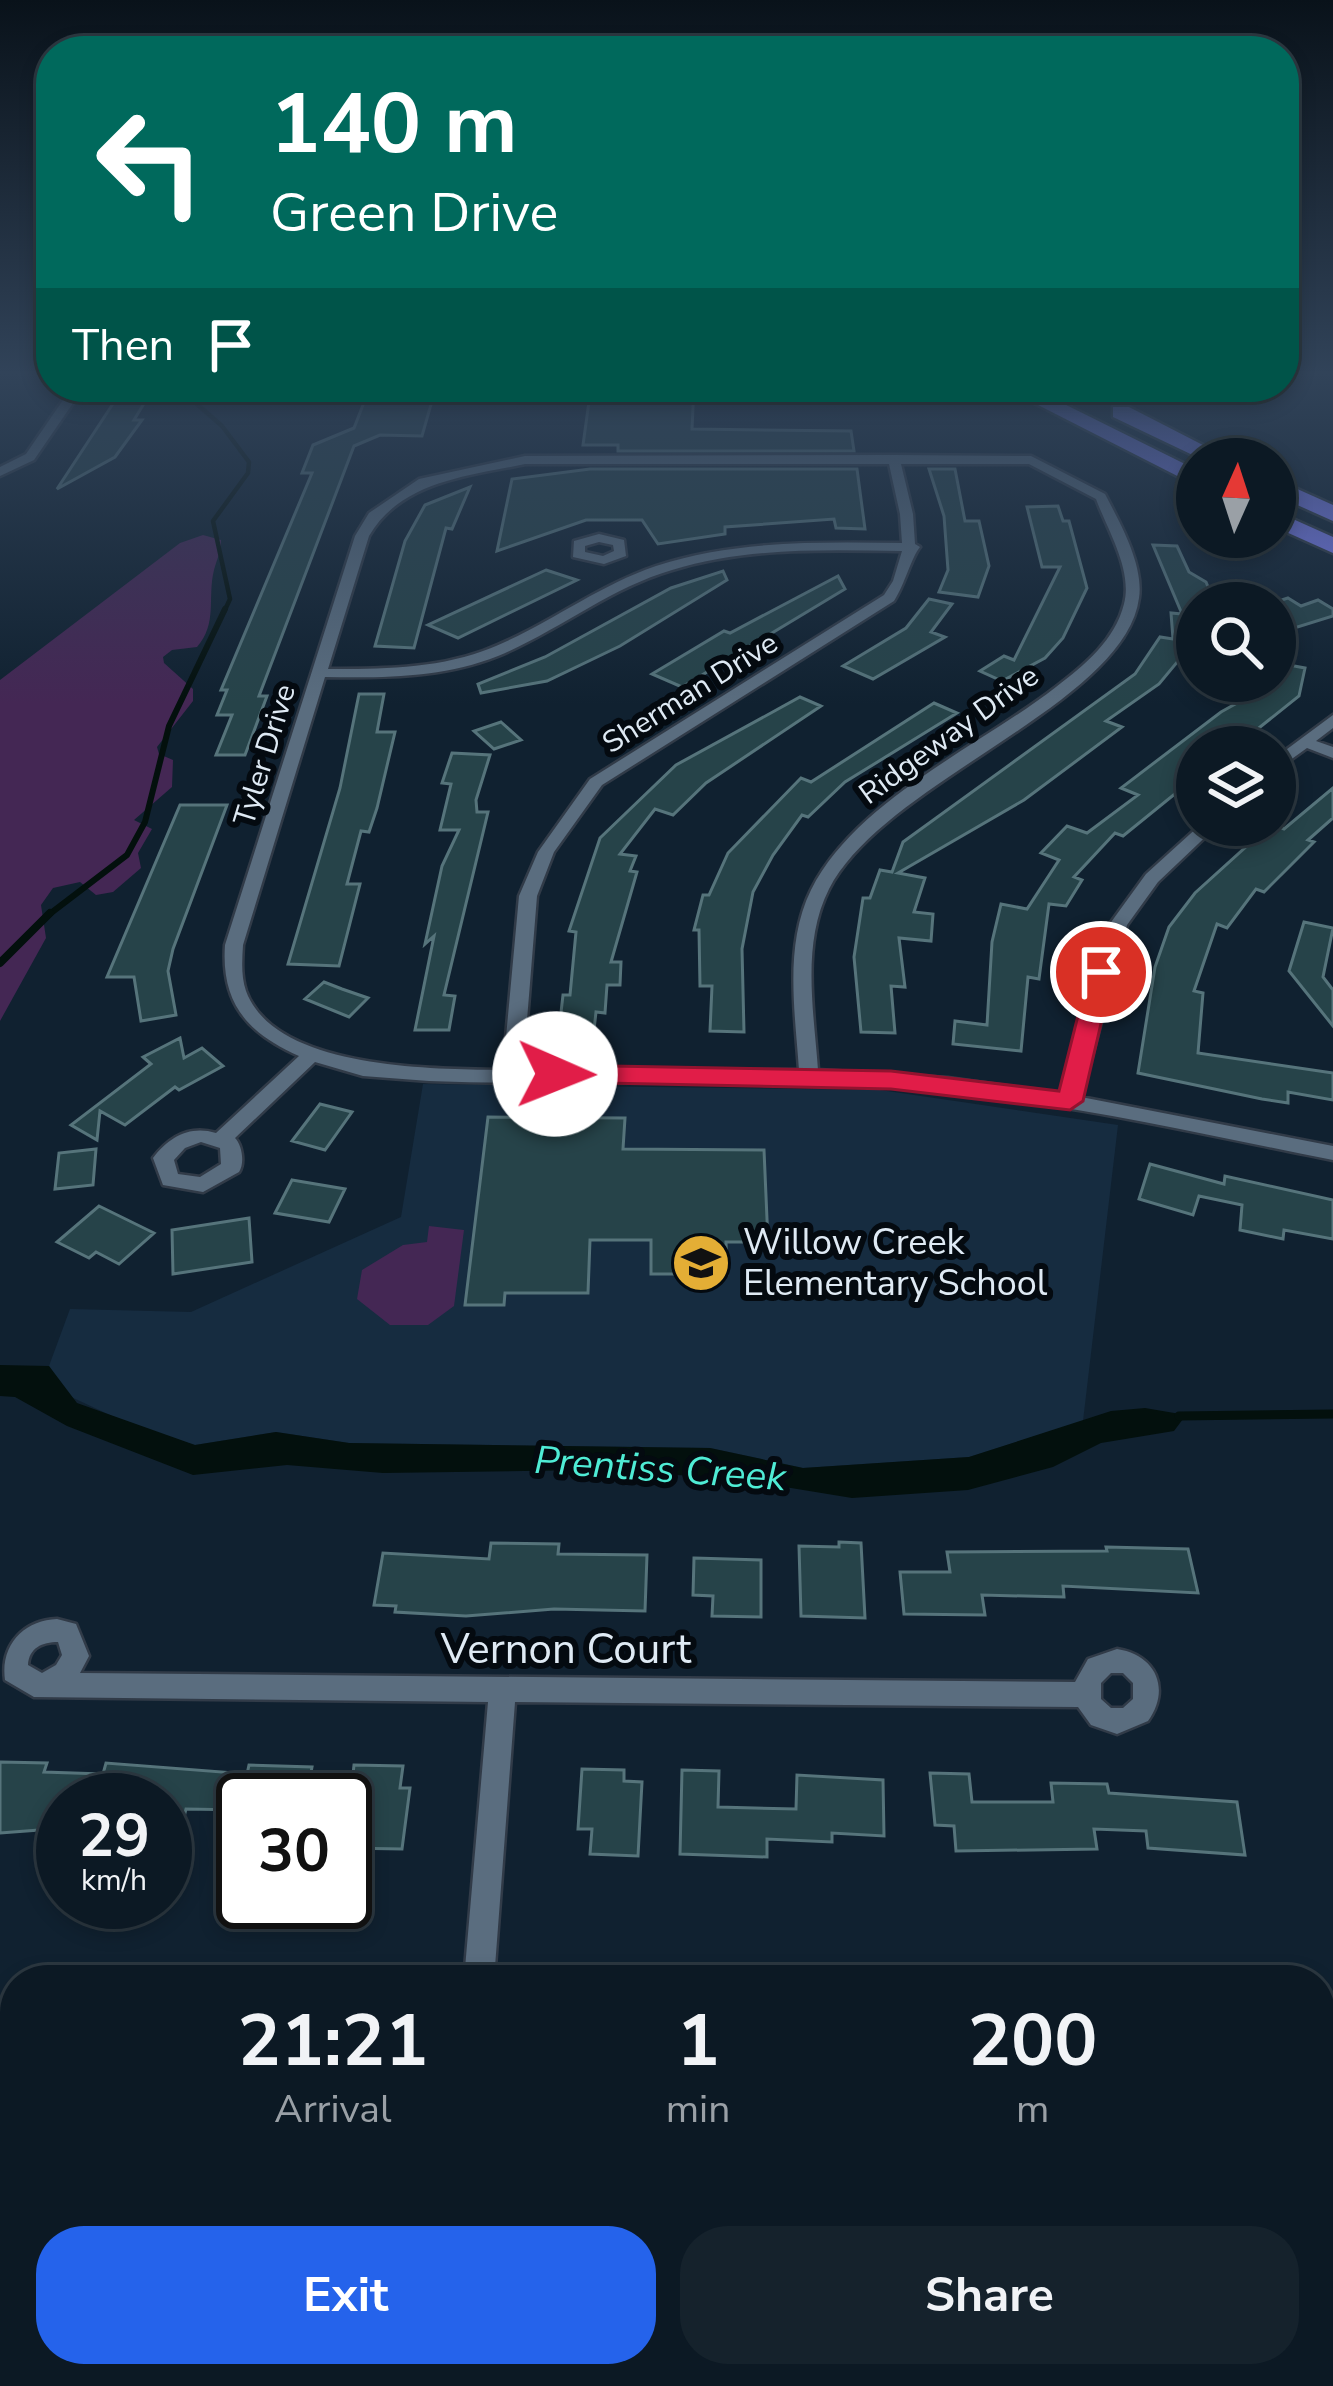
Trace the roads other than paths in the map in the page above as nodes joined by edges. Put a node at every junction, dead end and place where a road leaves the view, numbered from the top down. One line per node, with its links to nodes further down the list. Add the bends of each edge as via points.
1 (425, 481): 11 (street, Tyler Drive, via 368,525)
2 (899, 481): 8 (street)
3 (1071, 481): 19 (street, Ridgeway Drive, via 1100,497 1110,522 1132,584 1126,621 1113,644 1067,684 867,827 821,886 803,947)
4 (1296, 496): 5 (highway)
5 (1333, 514)
6 (1296, 528): 7 (highway)
7 (1333, 546)
8 (913, 547): 10 (street, via 759,548); 18 (street, Sherman Drive, via 898,586 870,614 596,782 546,852 528,896)
9 (617, 556): 10 (street)
10 (650, 572): 11 (street, via 461,662)
11 (319, 673): 17 (street, Tyler Drive, via 231,973 241,1004 261,1028)
12 (1333, 720): 13 (street)
13 (1305, 742): 14 (street); 15 (street)
14 (1296, 749)
15 (1333, 753)
16 (1187, 846): 20 (street, via 1118,925)
17 (312, 1054): 18 (street, Tyler Drive, via 395,1072); 21 (street)
18 (513, 1073): 19 (street, Tyler Drive)
19 (809, 1076): 20 (street, Tyler Drive)
20 (1070, 1101): 22 (street, Tyler Drive)
21 (223, 1138)
22 (1333, 1153)
23 (45, 1684): 24 (street, Vernon Court)
24 (502, 1690): 25 (street, Vernon Court); 26 (street)
25 (1086, 1695)
26 (480, 1965)

